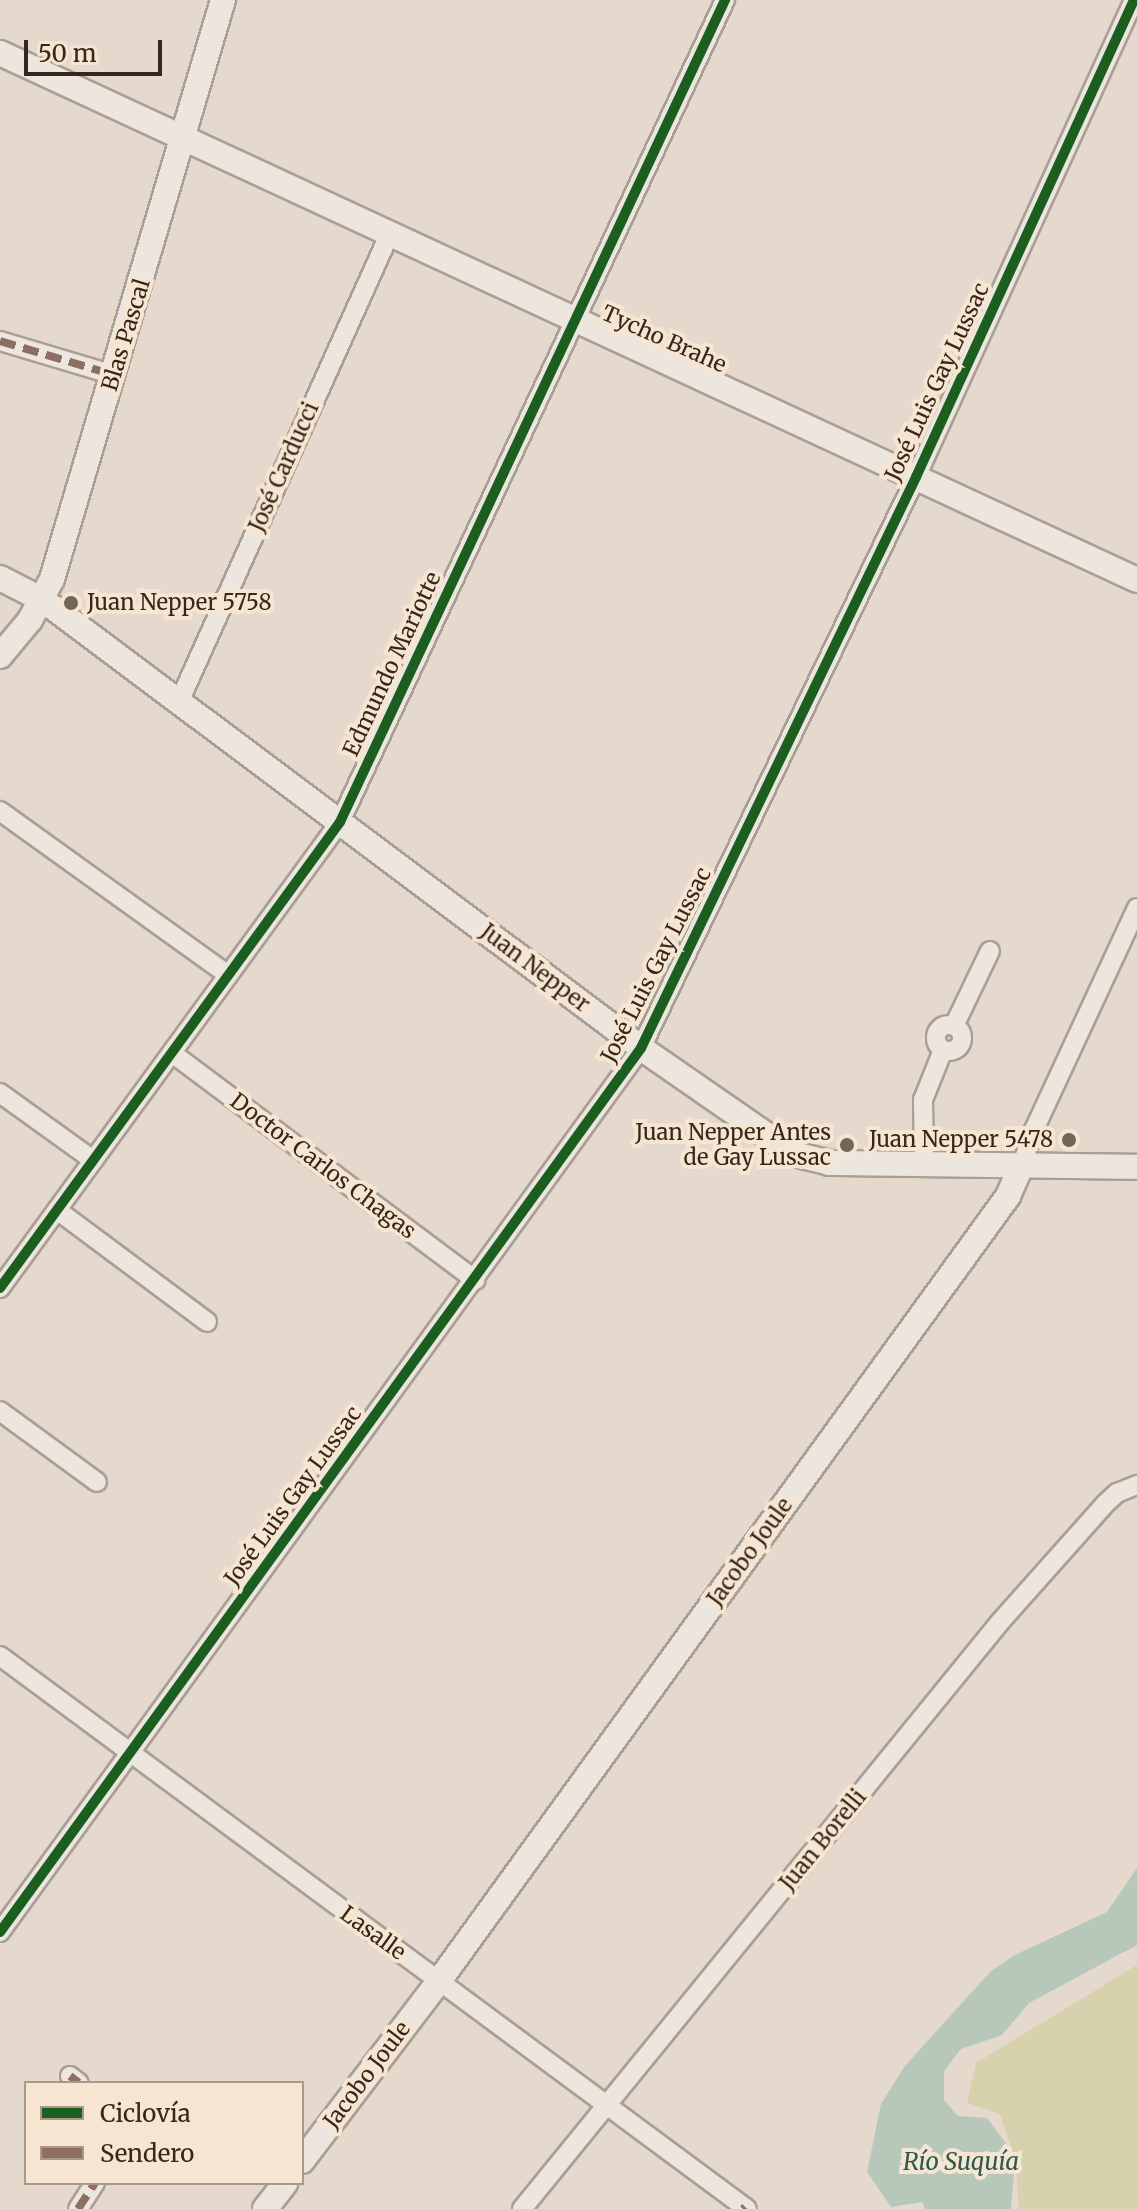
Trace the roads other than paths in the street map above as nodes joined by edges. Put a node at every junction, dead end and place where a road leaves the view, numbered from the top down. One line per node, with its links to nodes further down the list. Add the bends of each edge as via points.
1 (223, 0): 5 (main road, Blas Pascal)
2 (725, 0): 7 (street, Edmundo Mariotte)
3 (1134, 0): 10 (street, José Luis Gay Lussac)
4 (0, 53): 5 (main road, Tycho Brahe)
5 (185, 138): 6 (main road, Tycho Brahe); 9 (main road, Blas Pascal)
6 (390, 233): 7 (main road, Tycho Brahe); 15 (street, José Carducci)
7 (576, 321): 10 (main road, Tycho Brahe); 17 (street, Edmundo Mariotte)
8 (0, 341): 9 (street)
9 (114, 375): 13 (main road, Blas Pascal)
10 (916, 477): 12 (main road, Tycho Brahe); 22 (street, José Luis Gay Lussac)
11 (0, 578): 13 (main road, Juan Nepper)
12 (1137, 580)
13 (43, 600): 14 (main road, Blas Pascal); 15 (main road, Juan Nepper)
14 (0, 656)
15 (179, 702): 17 (main road, Juan Nepper)
16 (0, 811): 21 (street)
17 (340, 822): 21 (street, Edmundo Mariotte); 22 (main road, Juan Nepper)
18 (1137, 908): 19 (street, Jacobo Joule)
19 (1128, 949): 27 (street, Jacobo Joule, via 1033,1132)
20 (990, 951): 26 (street, via 954,1026 962,1035 959,1046 943,1050 923,1100)
21 (228, 975): 23 (street, Edmundo Mariotte)
22 (641, 1048): 26 (main road, Juan Nepper, via 802,1158); 30 (street, José Luis Gay Lussac)
23 (172, 1053): 25 (street, Edmundo Mariotte); 30 (street, Doctor Carlos Chagas)
24 (0, 1093): 25 (street)
25 (93, 1160): 29 (street, Edmundo Mariotte)
26 (924, 1164): 27 (main road, Juan Nepper)
27 (1022, 1165): 28 (main road, Juan Nepper); 39 (main road, Jacobo Joule, via 1008,1196)
28 (1137, 1167)
29 (57, 1210): 31 (street, Edmundo Mariotte); 32 (street)
30 (475, 1280): 37 (street, José Luis Gay Lussac)
31 (0, 1288)
32 (207, 1322)
33 (0, 1411): 34 (street)
34 (97, 1482)
35 (1137, 1485): 40 (street, Juan Borelli, via 1105,1504 1000,1622)
36 (0, 1656): 37 (street, Lasalle)
37 (130, 1754): 38 (street, José Luis Gay Lussac); 39 (street, Lasalle)
38 (0, 1932)
39 (439, 1981): 40 (street, Lasalle); 41 (main road, Jacobo Joule)
40 (606, 2105): 44 (street, Lasalle); 47 (street, Juan Borelli)
41 (304, 2158)
42 (94, 2185): 45 (street)
43 (283, 2185): 46 (main road)
44 (745, 2208)
45 (78, 2209)
46 (265, 2209)
47 (522, 2209)

